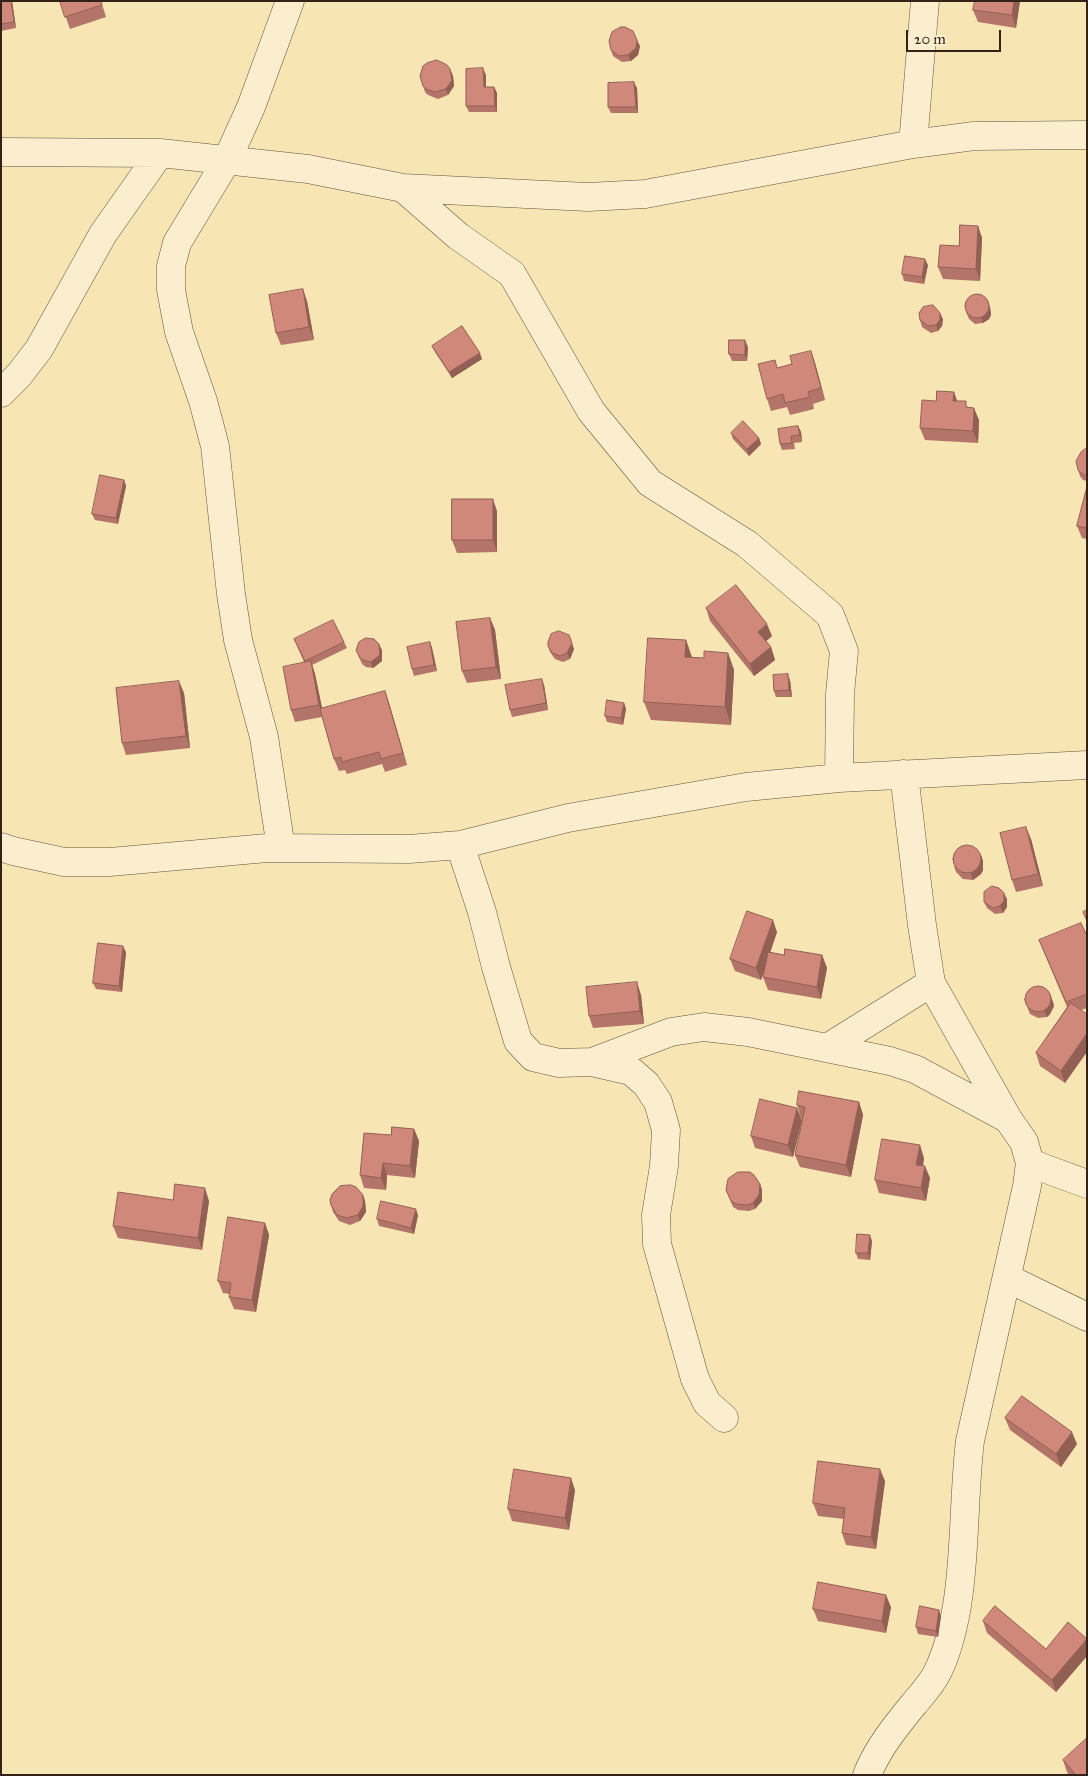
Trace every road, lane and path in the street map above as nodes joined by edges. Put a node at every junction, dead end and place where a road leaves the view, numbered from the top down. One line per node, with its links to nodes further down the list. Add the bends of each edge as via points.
1 (290, 1): 7 (street, via 251,108)
2 (925, 1): 4 (street)
3 (1087, 135): 4 (street, via 974,136)
4 (913, 144): 8 (street, via 645,194 588,197)
5 (1, 152): 6 (street)
6 (160, 153): 7 (street); 9 (street, via 103,234 39,349 19,376)
7 (227, 160): 8 (street, via 308,168); 15 (street, via 177,243 171,266 171,290 179,332 215,446 238,640 264,737)
8 (403, 188): 12 (street, via 458,236 512,274 591,411 650,483 747,544 830,615 844,652)
9 (1, 393)
10 (1087, 765): 11 (street)
11 (904, 774): 12 (street); 16 (street)
12 (839, 778): 13 (street, via 727,790 568,818)
13 (460, 845): 15 (street, via 409,849); 18 (street, via 518,1041 533,1057 559,1063)
14 (1, 847): 15 (street, via 64,862 110,862)
15 (281, 848)
16 (931, 983): 17 (street); 19 (street)
17 (827, 1048): 18 (street, via 704,1027 671,1032); 19 (street, via 915,1069)
18 (592, 1062): 24 (street, via 631,1070 658,1102 666,1130 656,1215 657,1244 695,1379 707,1403)
19 (1008, 1119): 20 (street, via 1024,1142)
20 (1030, 1163): 21 (street); 22 (street, via 1028,1186)
21 (1087, 1184)
22 (1007, 1278): 23 (street); 25 (street, via 970,1442 955,1619 937,1673 886,1739)
23 (1087, 1317)
24 (724, 1418)
25 (867, 1775)

